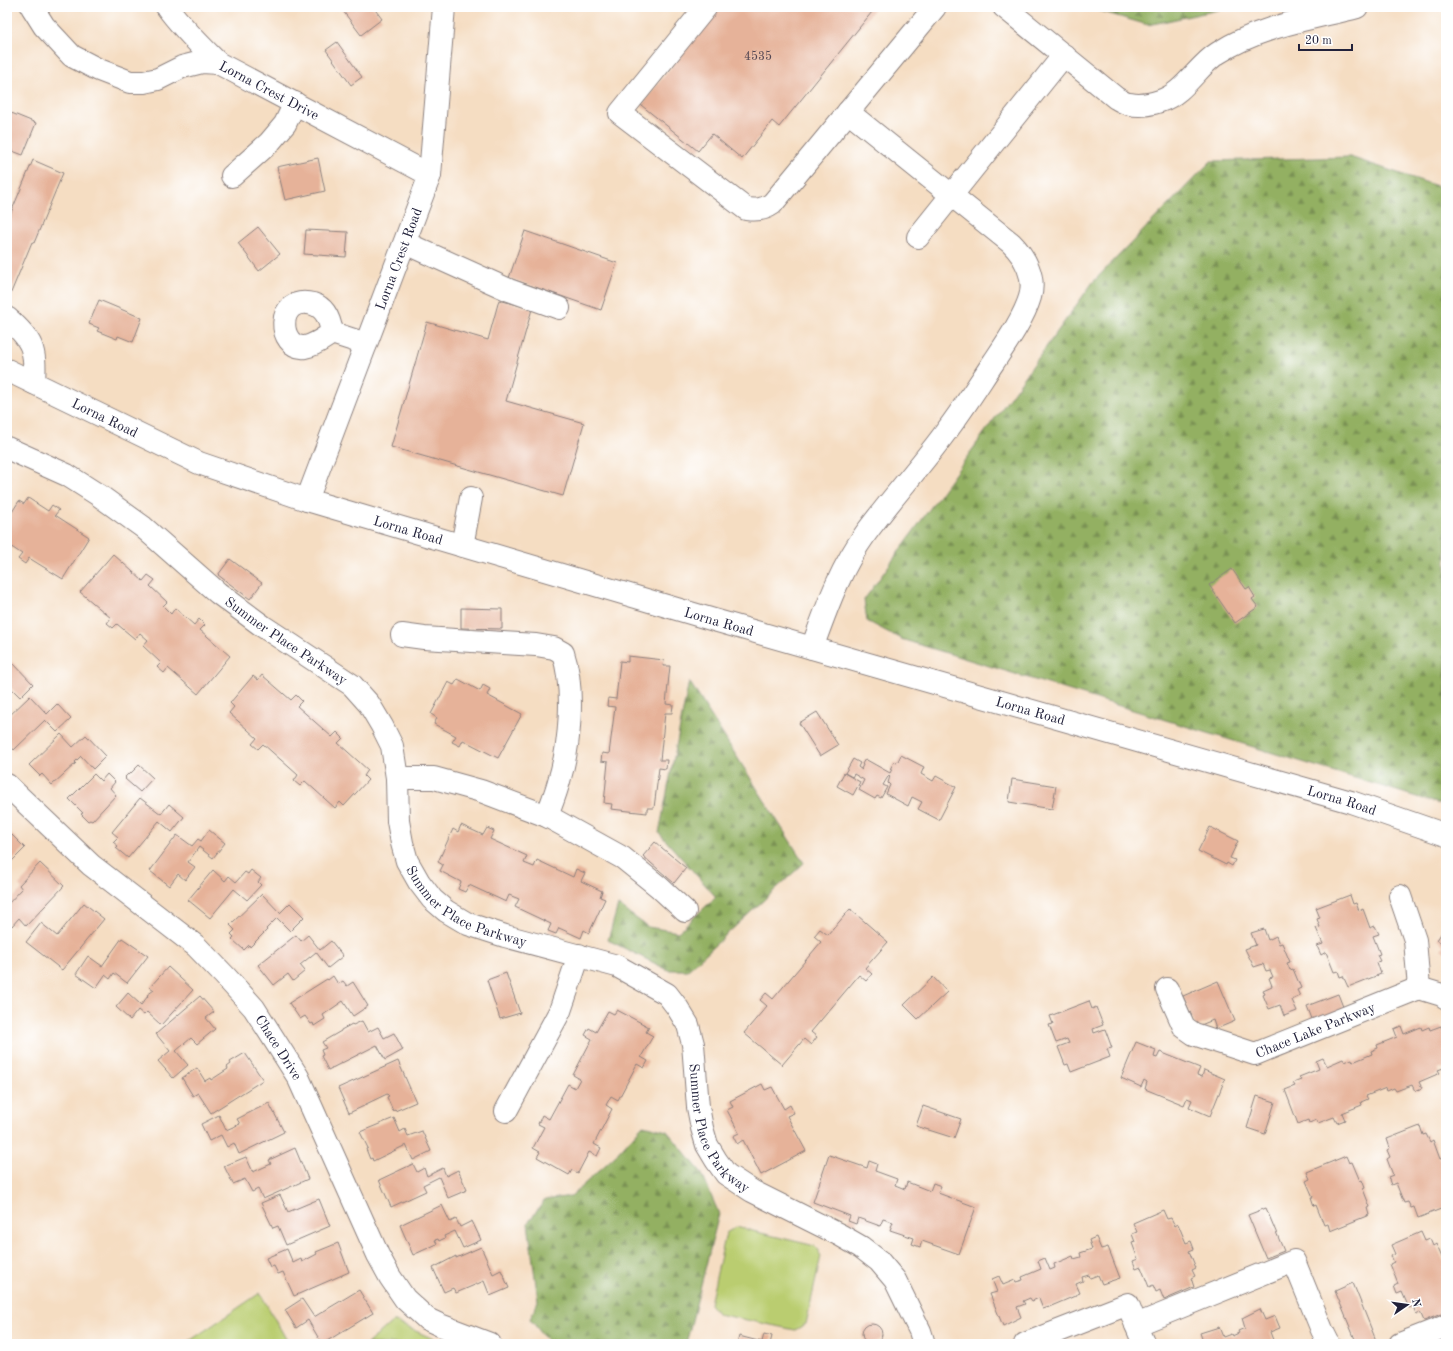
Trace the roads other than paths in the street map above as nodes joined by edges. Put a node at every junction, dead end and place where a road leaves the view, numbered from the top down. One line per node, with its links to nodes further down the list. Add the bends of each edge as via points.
1 (32, 7): 9 (street, Lorna Crest Drive, via 44,26 72,56 130,82 158,79 182,67 202,62)
2 (167, 7): 9 (street, via 195,41)
3 (444, 7): 12 (street, Lorna Crest Road)
4 (706, 7): 11 (street, via 620,113 746,209 758,210 772,204)
5 (935, 7): 11 (street)
6 (1004, 7): 8 (street)
7 (1357, 7): 8 (street, via 1264,30 1239,40 1216,54 1172,96 1144,104 1128,104 1116,98)
8 (1064, 55): 14 (street)
9 (218, 63): 10 (street, Lorna Crest Drive)
10 (295, 103): 12 (street, Lorna Crest Drive); 13 (street, via 285,124 270,143)
11 (848, 112): 14 (street)
12 (430, 175): 16 (street, Lorna Crest Road)
13 (232, 176)
14 (951, 195): 15 (street); 28 (street, via 1020,253 1030,273 1030,296 1025,310 1005,344 946,432 866,533 831,597)
15 (918, 237)
16 (405, 243): 17 (street, via 510,290); 20 (street, Lorna Crest Road)
17 (559, 308)
18 (7, 318): 22 (street, via 30,344 35,363)
19 (332, 333): 20 (street)
20 (366, 344): 25 (street, Lorna Crest Road)
21 (7, 370): 22 (street, Lorna Road)
22 (34, 383): 25 (street, Lorna Road, via 199,463)
23 (7, 448): 29 (street, Summer Place Parkway, via 67,476 100,496 144,527 218,593 352,685 368,704 392,746)
24 (471, 498): 26 (street)
25 (307, 500): 26 (street, Lorna Road)
26 (462, 546): 28 (street, Lorna Road)
27 (402, 635): 31 (street, via 536,645 554,648 563,653 568,666 570,712 567,748)
28 (812, 648): 32 (street, Lorna Road, via 1351,802)
29 (397, 778): 31 (street, via 434,778 481,791); 35 (street, Summer Place Parkway, via 398,820 407,861 432,899 468,924)
30 (7, 785): 42 (street, Chace Drive, via 91,865 196,946 254,1008 298,1077 390,1277 405,1298 428,1319)
31 (547, 816): 34 (street, via 623,858)
32 (1446, 835)
33 (1400, 896): 36 (street, via 1415,940)
34 (685, 911)
35 (579, 955): 39 (street, via 560,1011); 43 (street, Summer Place Parkway, via 617,966 667,994 688,1025 693,1044 702,1128 707,1145 726,1174 752,1191 861,1247 878,1261 895,1280)
36 (1419, 988): 37 (street, Chace Lake Parkway, via 1255,1054 1194,1034 1184,1027); 38 (street)
37 (1167, 989)
38 (1446, 998)
39 (506, 1111)
40 (1446, 1326): 46 (street)
41 (1140, 1335): 44 (street, via 1128,1304); 45 (street, via 1294,1261)
42 (490, 1344)
43 (924, 1344)
44 (1025, 1344)
45 (1329, 1344)
46 (1400, 1344)

